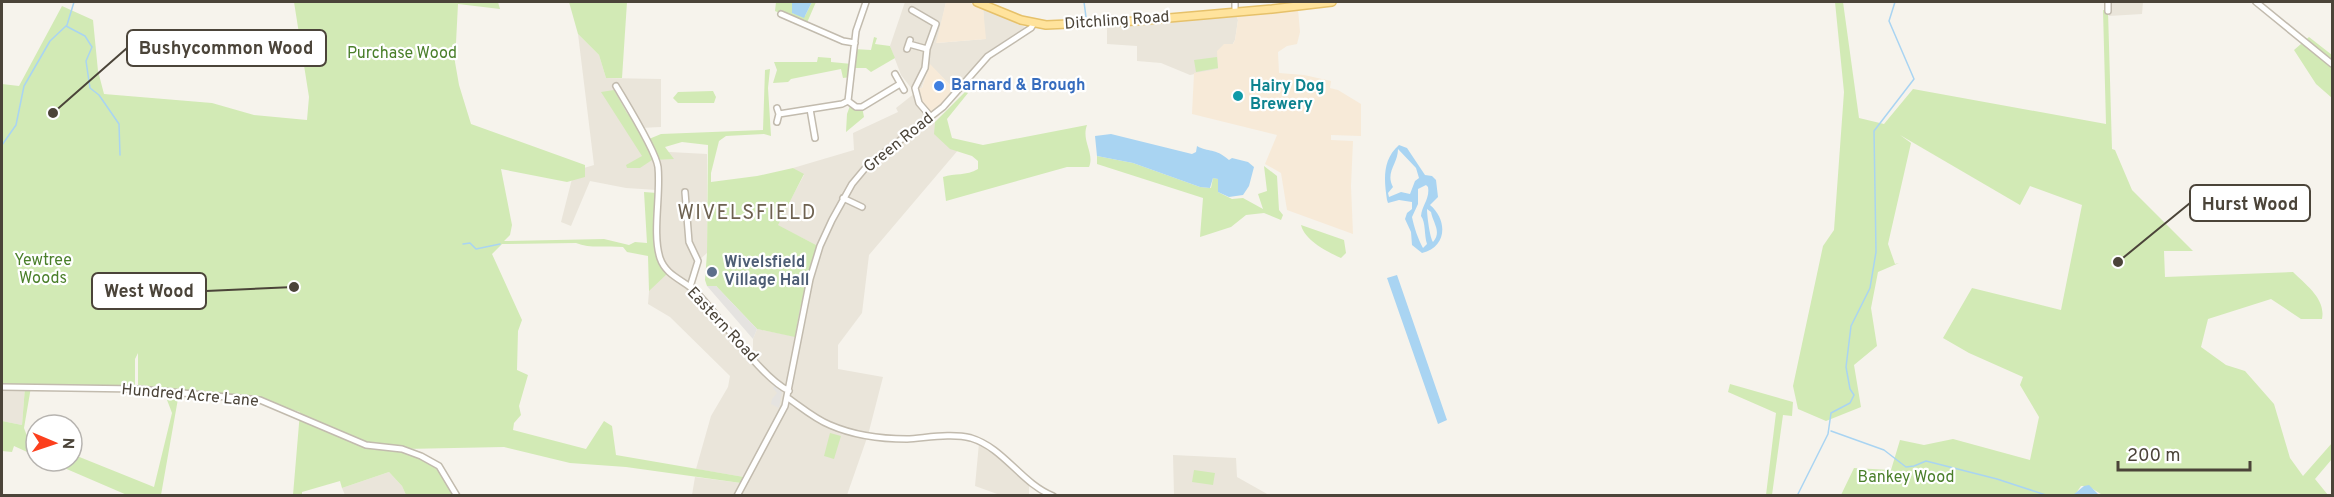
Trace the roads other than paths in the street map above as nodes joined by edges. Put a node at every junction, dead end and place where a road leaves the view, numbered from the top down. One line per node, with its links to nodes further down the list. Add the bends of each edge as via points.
1 (866, 2): 12 (street)
2 (977, 2): 11 (main road, Ditchling Road)
3 (1235, 2): 9 (street)
4 (1332, 2): 9 (main road, Ditchling Road)
5 (2108, 2): 8 (street)
6 (2256, 2): 15 (street)
7 (912, 10): 14 (street, via 936,24)
8 (2108, 11)
9 (1235, 12): 11 (main road, Ditchling Road)
10 (784, 18): 12 (street)
11 (1034, 23): 20 (street, Green Road, via 988,56)
12 (855, 43): 18 (street)
13 (909, 44): 14 (street)
14 (927, 49): 20 (street, via 925,68 915,88 919,103)
15 (2332, 64)
16 (896, 74): 18 (street, via 902,87 862,107)
17 (616, 86): 26 (street, Eastern Road, via 658,167 660,257 669,273)
18 (848, 101): 19 (street)
19 (810, 109): 21 (street, via 778,111); 22 (street)
20 (931, 117): 24 (street, Green Road, via 867,166)
21 (777, 122)
22 (815, 138)
23 (685, 192): 26 (street, via 689,242 698,261)
24 (843, 198): 25 (street); 28 (street, Green Road, via 820,246 810,279)
25 (862, 207)
26 (690, 287): 28 (street, Eastern Road, via 766,372)
27 (2, 387): 30 (street, Hundred Acre Lane, via 138,389 260,400 366,445 402,449 421,456 439,466)
28 (789, 391): 29 (street, Green Road)
29 (788, 398): 31 (street, Green Road); 32 (street, via 824,422 852,432 900,439 971,438)
30 (457, 495)
31 (737, 495)
32 (1053, 495)

